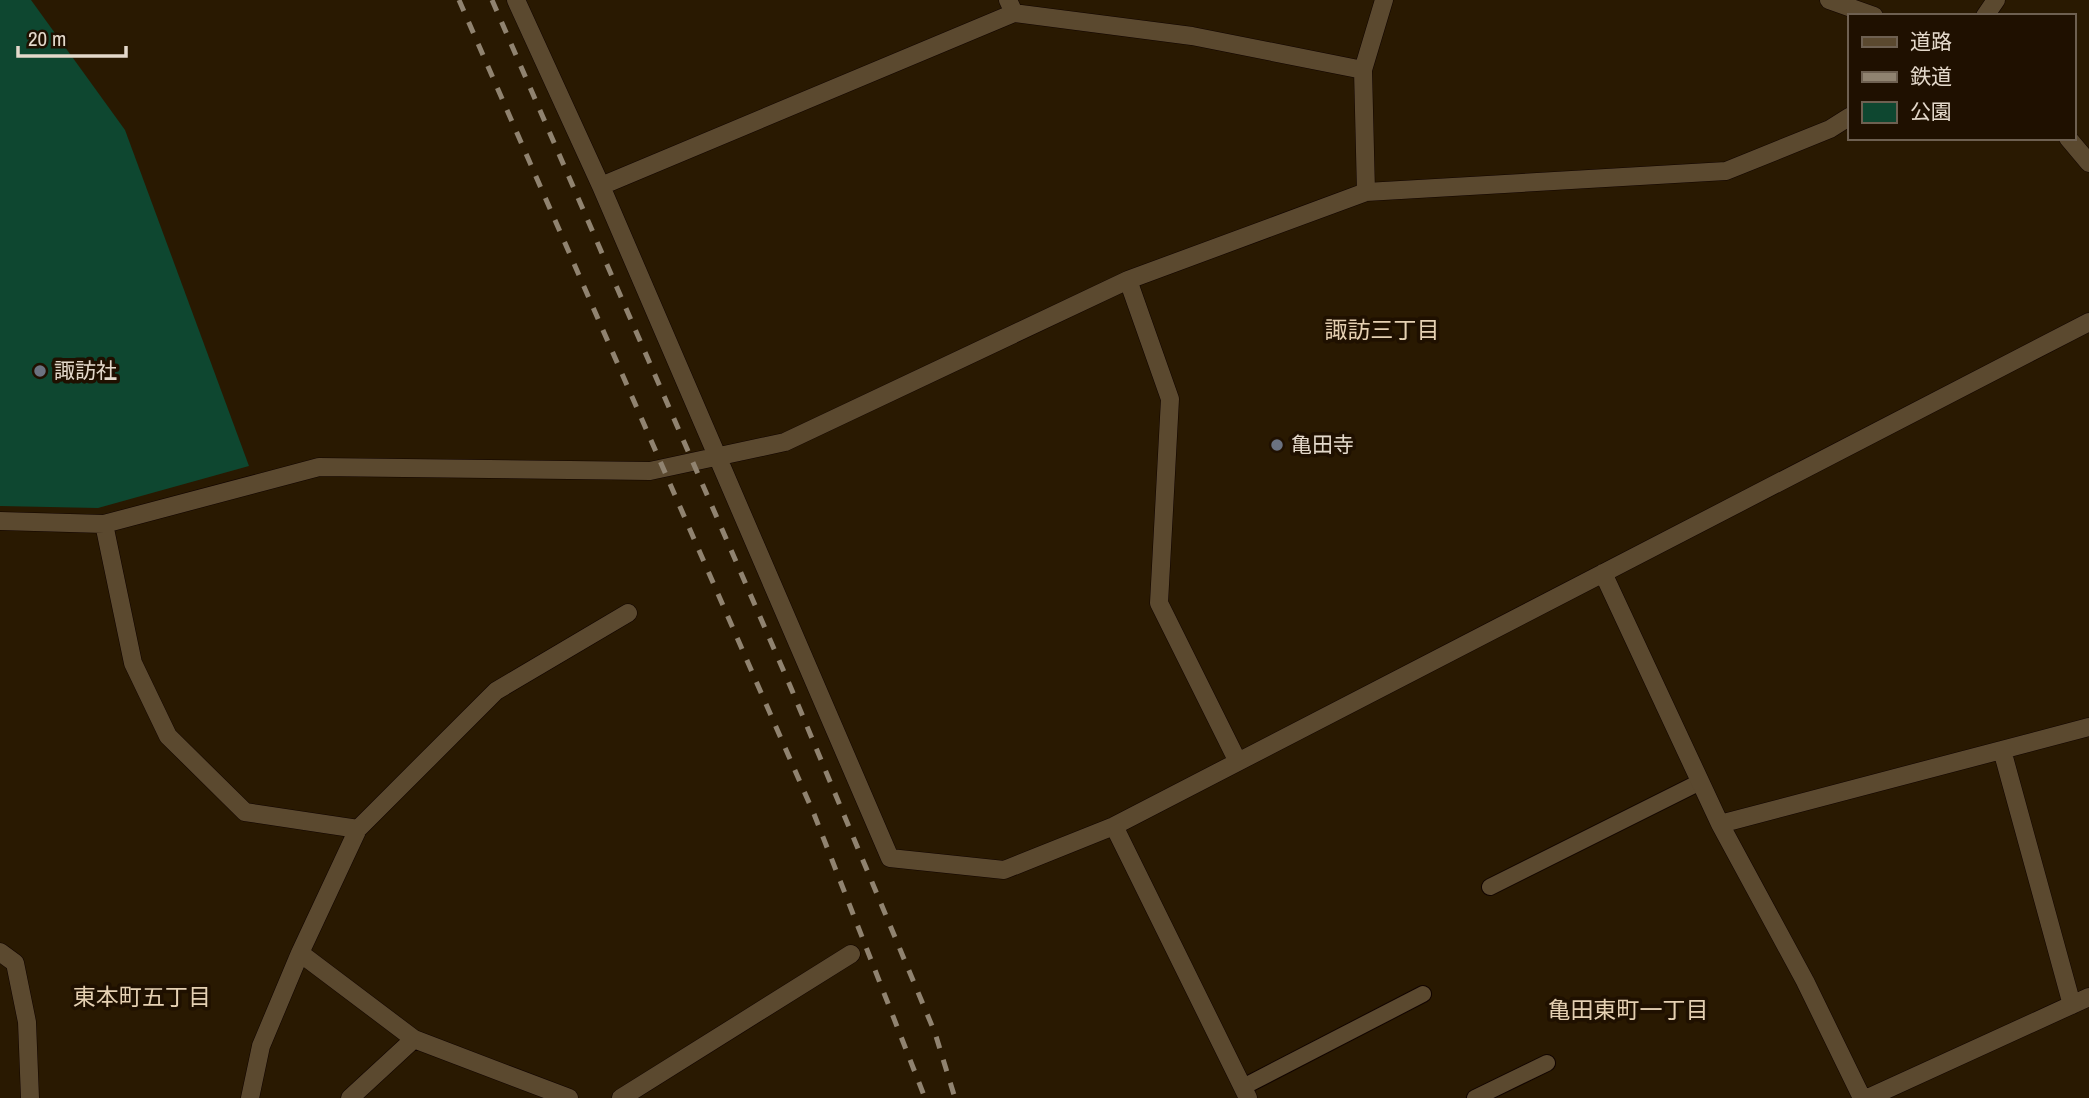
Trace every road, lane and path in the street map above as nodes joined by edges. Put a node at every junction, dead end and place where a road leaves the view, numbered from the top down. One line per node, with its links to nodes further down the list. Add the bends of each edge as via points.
1 (516, 0): 10 (street)
2 (1384, 0): 6 (street)
3 (1829, 0): 5 (street)
4 (1011, 6): 6 (street); 10 (street)
5 (1868, 14)
6 (1363, 70): 11 (street)
7 (1848, 118): 11 (street, via 1726,171)
8 (2070, 140): 9 (street)
9 (2089, 163)
10 (601, 186): 14 (street)
11 (1366, 192): 12 (street)
12 (1128, 279): 14 (street, via 785,442); 21 (street, via 1170,399 1159,603)
13 (2089, 322): 17 (street)
14 (717, 456): 16 (street, via 650,471 319,467); 24 (street, via 890,858 1004,870)
15 (0, 521): 16 (street)
16 (104, 524): 25 (street, via 132,663 168,736 245,812)
17 (1603, 573): 21 (street); 22 (street)
18 (628, 613): 25 (street, via 496,691)
19 (2089, 727): 20 (street)
20 (2001, 750): 23 (street); 32 (street)
21 (1238, 762): 24 (street)
22 (1700, 782): 23 (street); 26 (lane)
23 (1720, 824): 42 (street)
24 (1114, 826): 35 (street)
25 (358, 829): 28 (street)
26 (1490, 887)
27 (0, 952): 36 (street, via 15,963 27,1022)
28 (300, 953): 33 (street); 37 (street, via 261,1046)
29 (851, 954): 40 (street)
30 (1423, 994): 35 (lane)
31 (2089, 997): 32 (street)
32 (2071, 1005): 43 (street)
33 (414, 1039): 38 (street); 39 (street)
34 (1547, 1063): 41 (lane)
35 (1245, 1092)
36 (30, 1098)
37 (250, 1098)
38 (350, 1098)
39 (569, 1098)
40 (621, 1098)
41 (1475, 1098)
42 (1862, 1098)
43 (1868, 1098)

